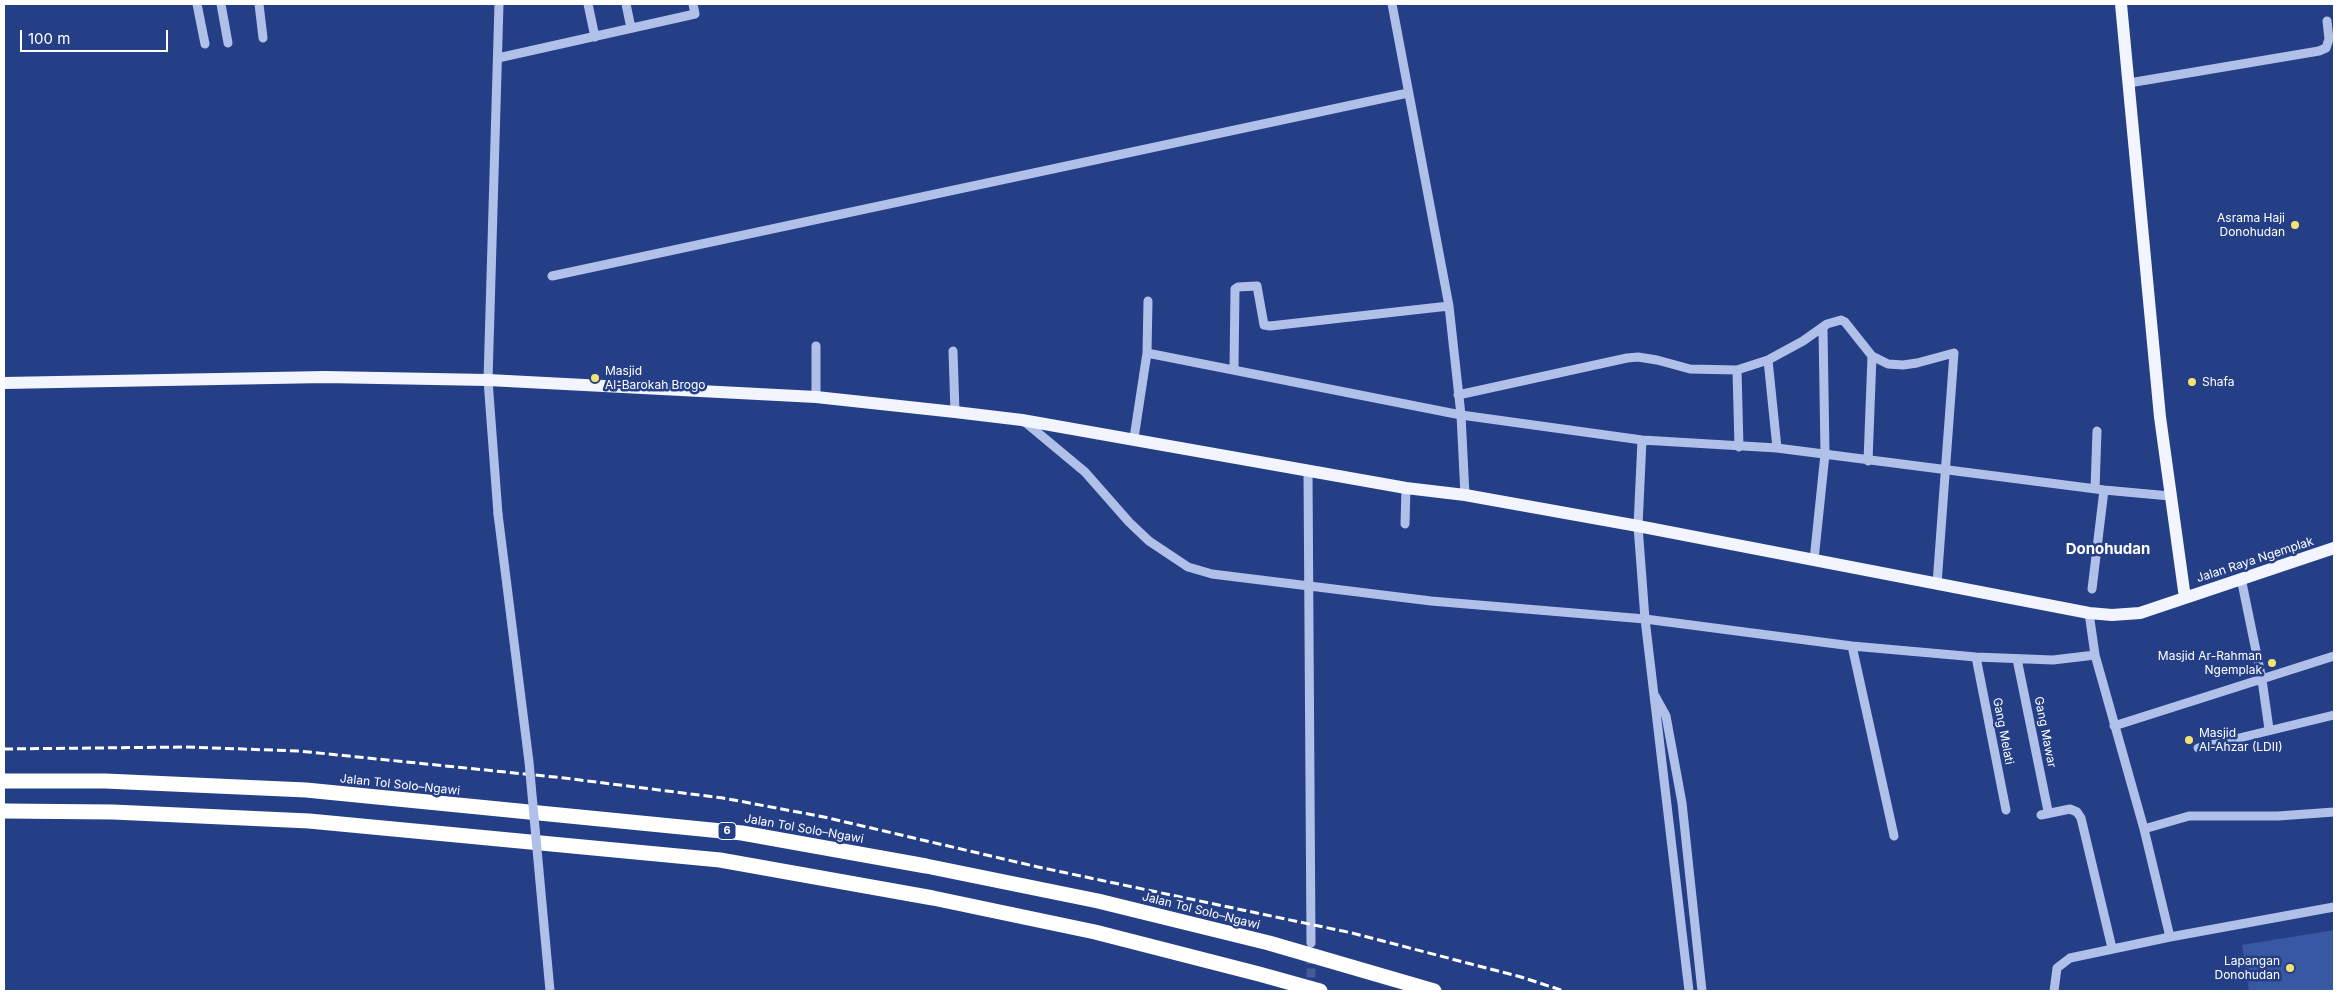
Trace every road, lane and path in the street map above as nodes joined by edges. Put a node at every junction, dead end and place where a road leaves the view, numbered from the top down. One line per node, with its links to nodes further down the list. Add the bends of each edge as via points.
1 (197, 4): 15 (street)
2 (221, 4): 14 (street)
3 (259, 4): 13 (street)
4 (499, 4): 16 (street)
5 (588, 4): 12 (street)
6 (626, 4): 11 (street)
7 (693, 4): 11 (street, via 695,14)
8 (1392, 4): 18 (street)
9 (2121, 4): 17 (main road)
10 (2326, 21): 17 (street, via 2329,39 2326,48 2319,51)
11 (631, 28): 12 (street)
12 (595, 37): 16 (street)
13 (263, 38)
14 (228, 43)
15 (205, 44)
16 (498, 58): 30 (street)
17 (2129, 82): 49 (main road)
18 (1408, 93): 19 (street); 21 (street)
19 (552, 276)
20 (1148, 300): 25 (street)
21 (1449, 306): 28 (street, via 1270,326 1264,325 1257,286 1238,286 1235,289); 32 (street)
22 (1823, 329): 26 (street, via 1832,322 1845,322); 27 (street); 42 (street)
23 (816, 346): 33 (street)
24 (953, 351): 34 (street)
25 (1147, 353): 28 (street); 38 (street)
26 (1872, 356): 43 (street); 45 (street, via 1888,364 1903,365 1954,353)
27 (1768, 360): 29 (street); 41 (street)
28 (1234, 369): 35 (street)
29 (1737, 370): 32 (street, via 1690,369 1638,357); 40 (street)
30 (488, 380): 31 (main road, Jalan Raya Ngemplak, via 325,377); 33 (main road, Jalan Raya Ngemplak); 82 (street, bridge, via 498,514 529,762)
31 (4, 383)
32 (1458, 395): 35 (street)
33 (816, 397): 34 (main road, Jalan Raya Ngemplak)
34 (955, 412): 36 (main road, Jalan Raya Ngemplak)
35 (1461, 415): 39 (street); 48 (street)
36 (1022, 420): 38 (main road, Jalan Raya Ngemplak); 56 (street, via 1085,472 1149,541 1188,567 1244,579)
37 (2097, 431): 47 (street)
38 (1134, 438): 44 (main road, Jalan Raya Ngemplak)
39 (1642, 440): 40 (street); 51 (street)
40 (1738, 447): 41 (street)
41 (1777, 448): 42 (street)
42 (1825, 454): 43 (street); 53 (street)
43 (1868, 461): 45 (street)
44 (1308, 470): 46 (main road, Jalan Raya Ngemplak); 56 (street)
45 (1946, 470): 47 (street); 55 (street)
46 (1406, 488): 48 (main road, Jalan Raya Ngemplak); 50 (street)
47 (2100, 489): 49 (street); 57 (street)
48 (1466, 495): 51 (main road, Jalan Raya Ngemplak)
49 (2170, 496): 58 (main road)
50 (1405, 524)
51 (1638, 526): 53 (main road, Jalan Raya Ngemplak); 60 (street)
52 (2334, 548): 54 (main road, Jalan Raya Ngemplak)
53 (1814, 560): 55 (main road, Jalan Raya Ngemplak)
54 (2242, 578): 58 (main road, Jalan Raya Ngemplak); 66 (street)
55 (1937, 584): 59 (main road, Jalan Raya Ngemplak)
56 (1310, 586): 60 (street, via 1431,601); 80 (street)
57 (2092, 589)
58 (2185, 598): 59 (main road, Jalan Raya Ngemplak, via 2127,616)
59 (2089, 613): 62 (street)
60 (1645, 620): 61 (street); 67 (street)
61 (1852, 646): 64 (street); 77 (street)
62 (2095, 655): 65 (street, via 2053,660); 69 (street)
63 (2334, 656): 66 (street)
64 (1976, 657): 65 (street); 73 (street, Gang Melati)
65 (2017, 659): 81 (street, Gang Mawar, via 2044,813 2070,809 2081,818)
66 (2262, 680): 69 (street); 70 (street)
67 (1654, 693): 85 (street); 86 (street, via 1666,716 1682,803)
68 (2334, 714): 70 (street)
69 (2114, 726): 76 (street)
70 (2269, 729): 71 (street)
71 (2198, 748)
72 (4, 781): 84 (highway, Jalan Tol Solo–Ngawi / 6, via 105,781 306,790 742,833 1098,900 1268,943)
73 (2006, 810)
74 (4, 811): 83 (highway, via 113,812 309,821 720,860 933,898 1095,932)
75 (2334, 812): 76 (street, via 2189,816)
76 (2144, 829): 79 (street)
77 (1894, 836)
78 (2334, 907): 79 (street)
79 (2170, 937): 81 (street)
80 (1311, 943)
81 (2112, 948): 87 (street, via 2062,962 2057,968)
82 (550, 991)
83 (1320, 991)
84 (1434, 991)
85 (1689, 991)
86 (1702, 991)
87 (2054, 991)

